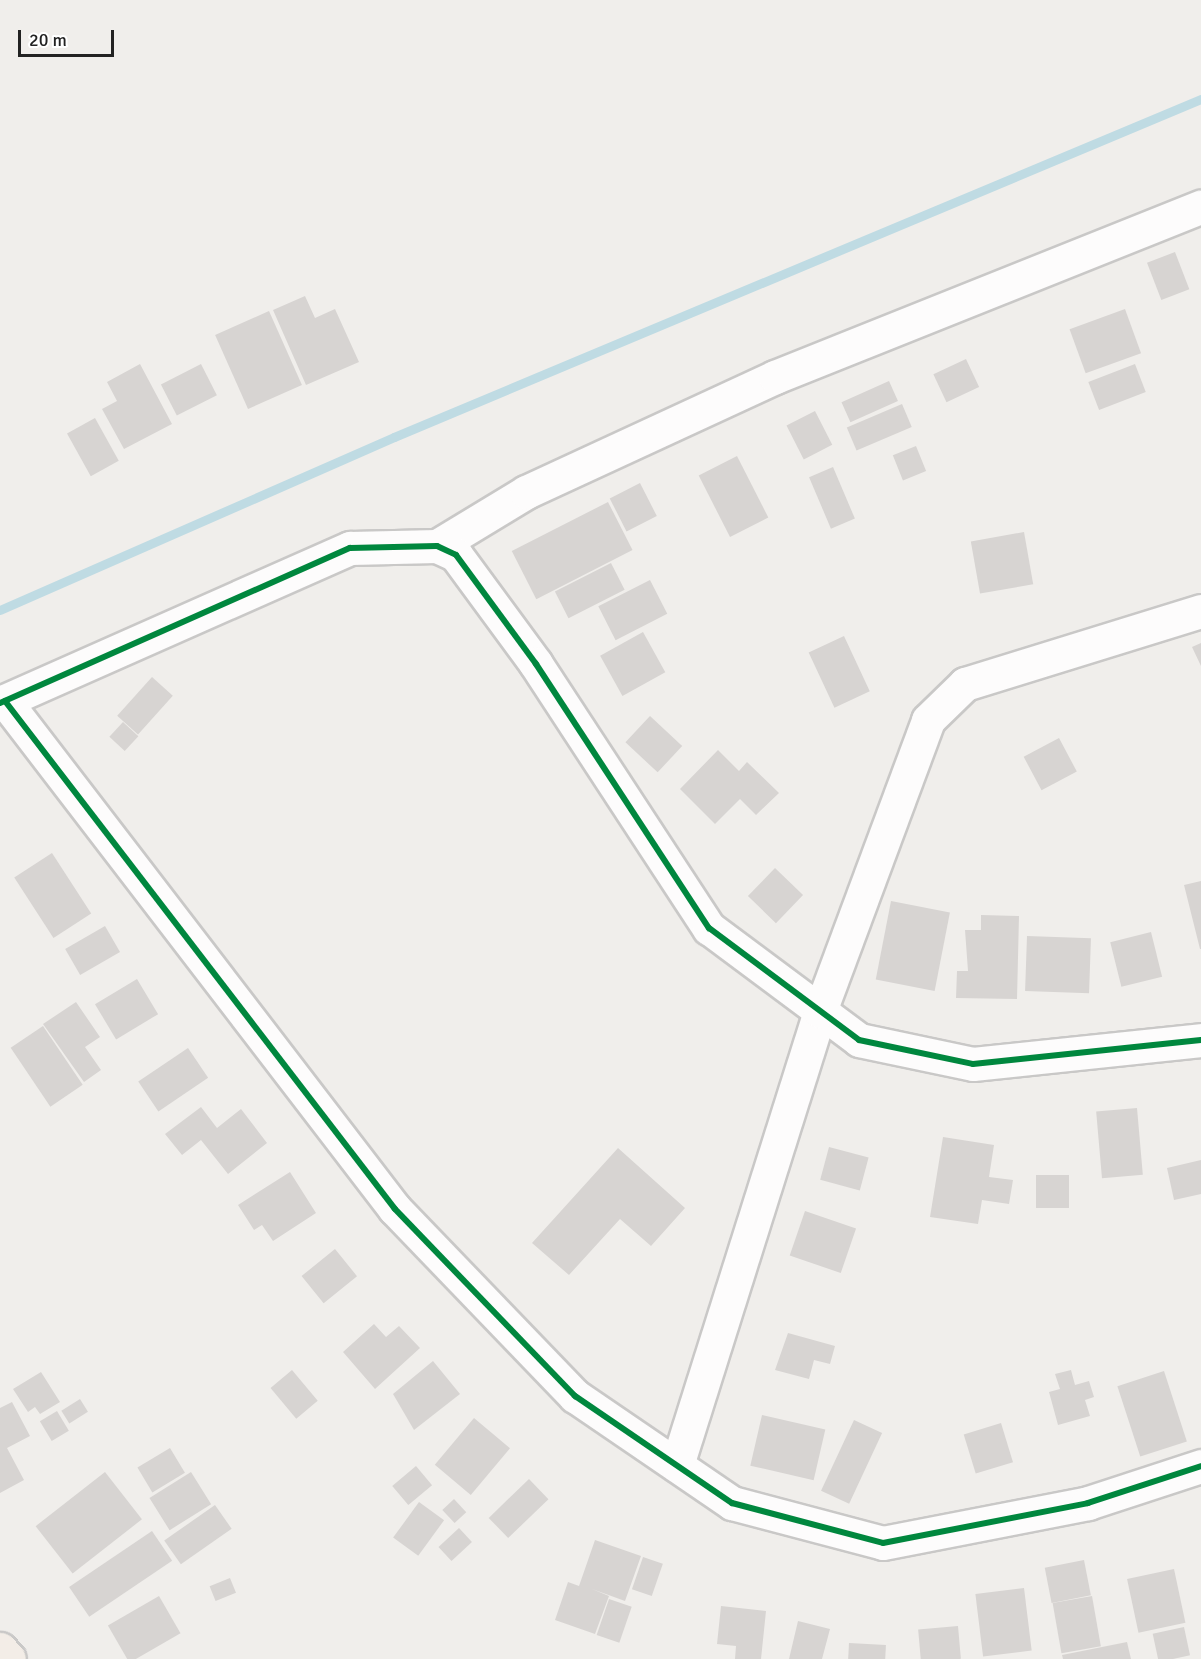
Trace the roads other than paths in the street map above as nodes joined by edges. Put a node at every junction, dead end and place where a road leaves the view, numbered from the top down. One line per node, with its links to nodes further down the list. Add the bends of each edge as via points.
1 (1201, 207): 2 (street, via 774,377 526,492)
2 (437, 546): 4 (street, via 350,548); 5 (street, via 456,555 536,664 709,928)
3 (1201, 611): 5 (street, via 965,684 928,720)
4 (2, 702): 7 (street, via 395,1209 575,1396)
5 (820, 1011): 6 (street, via 860,1040 973,1064); 7 (street)
6 (1201, 1040)
7 (677, 1465): 8 (street, via 732,1503 883,1543 1088,1503)
8 (1201, 1466)
9 (0, 1649): 10 (main road)
10 (9, 1659)

